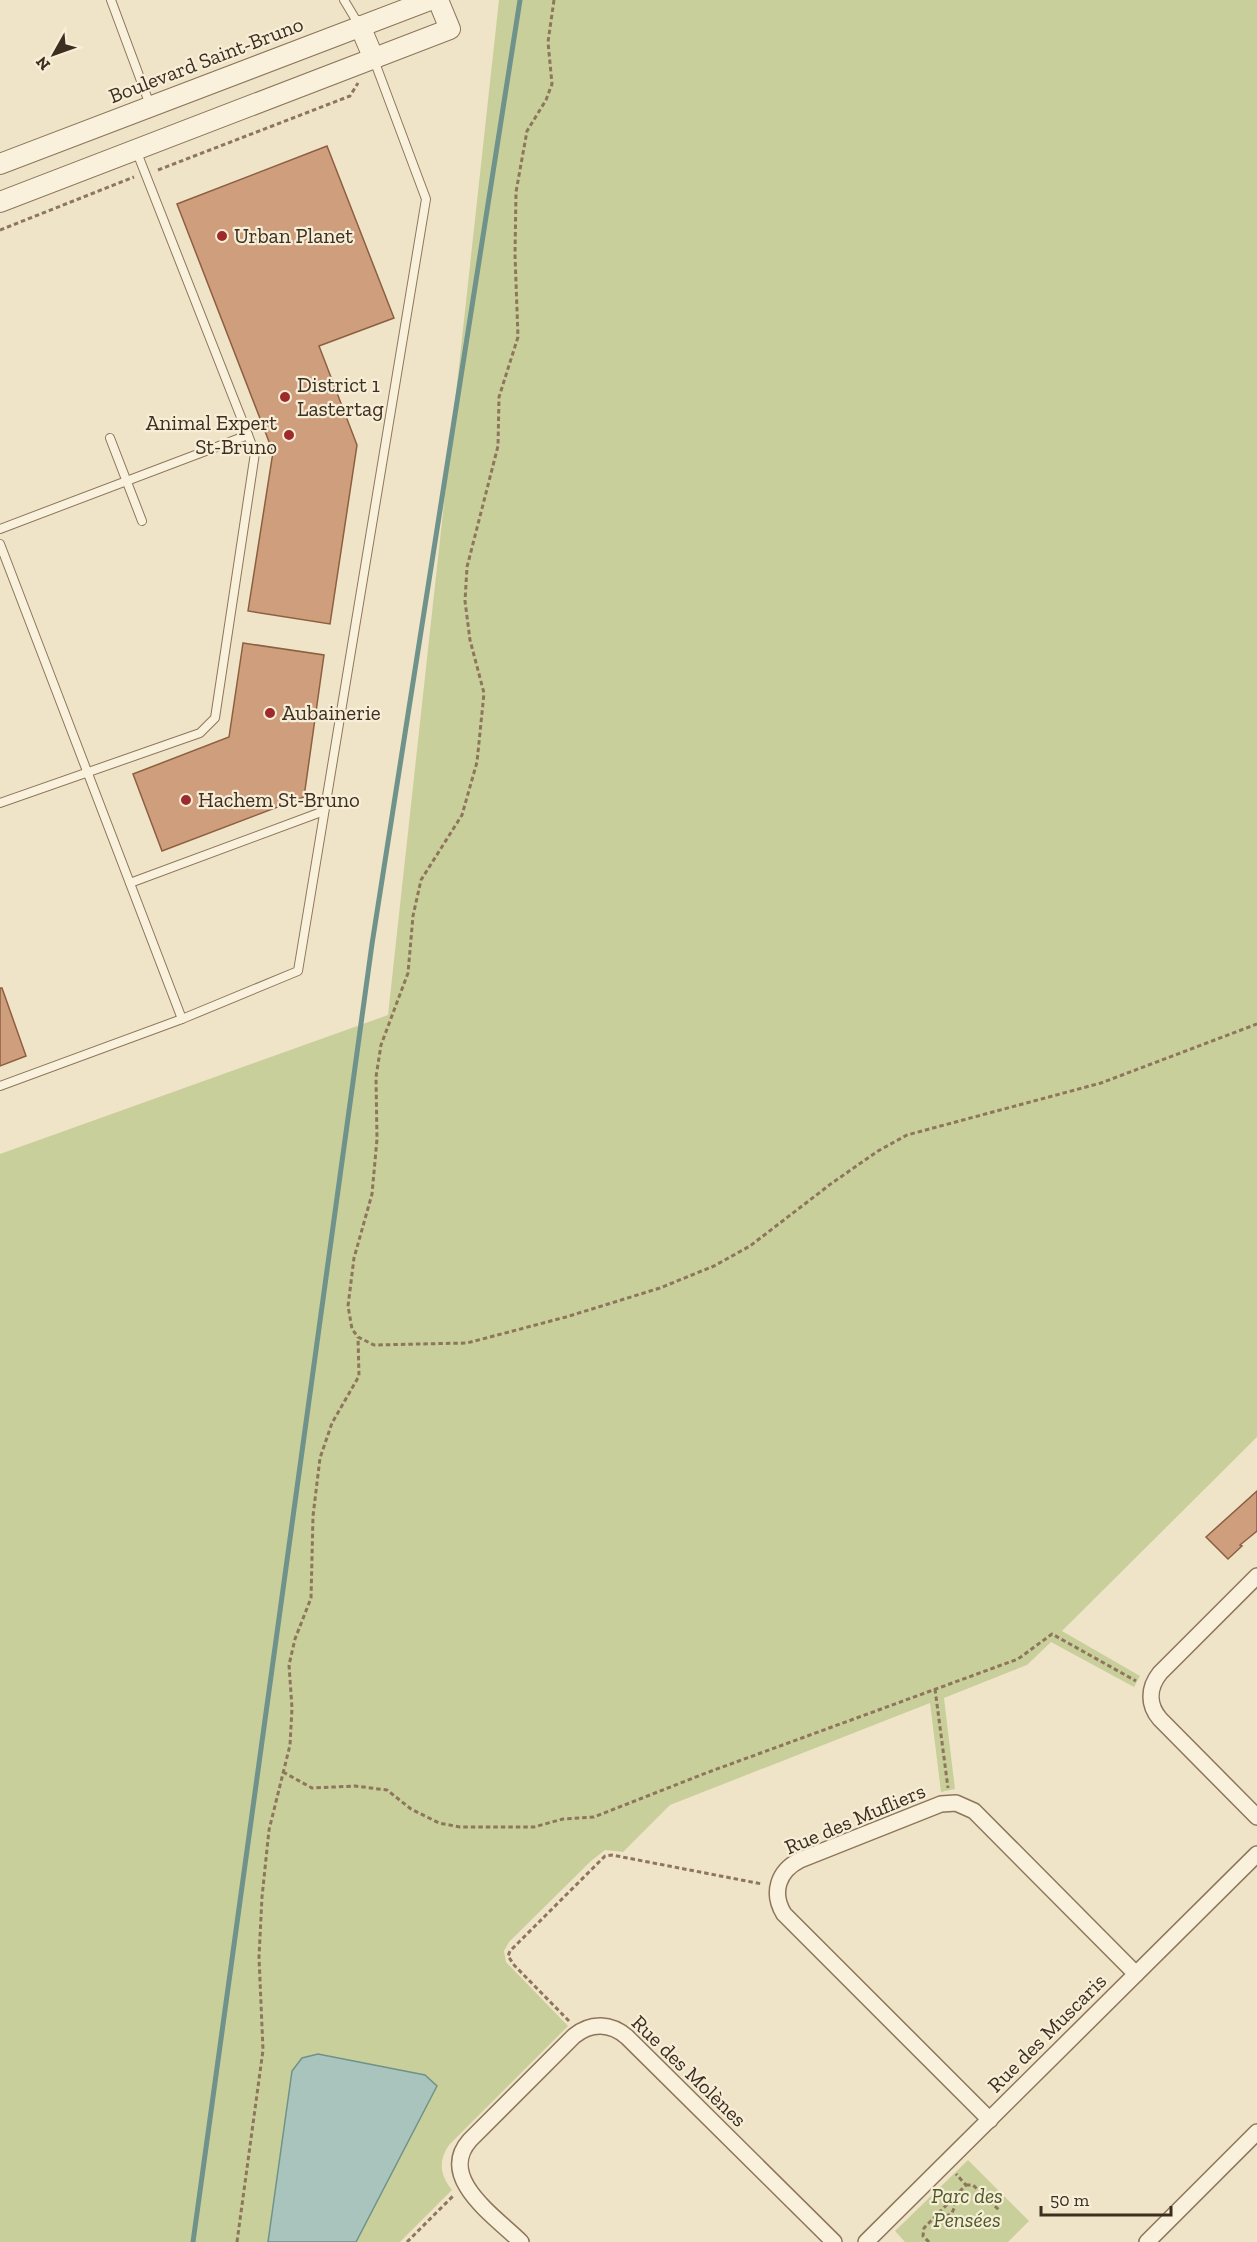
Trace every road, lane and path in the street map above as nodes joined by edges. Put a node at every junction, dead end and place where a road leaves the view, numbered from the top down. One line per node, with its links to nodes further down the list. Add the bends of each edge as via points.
1 (111, 0): 8 (lane)
2 (344, 0): 6 (lane)
3 (430, 0): 6 (street, Boulevard Saint-Bruno)
4 (438, 0): 7 (street, via 450,29)
5 (554, 0): 27 (path, via 548,42 552,84 527,131 516,192 519,337 499,397 498,446 467,567 465,601 470,640 484,693 477,762 462,815 421,880 412,916 408,973 385,1028 377,1062 372,1194 354,1258 348,1306 352,1329)
6 (360, 26): 7 (street); 8 (street, Boulevard Saint-Bruno)
7 (374, 59): 9 (street); 11 (path, via 350,96 170,168); 22 (lane, via 426,199)
8 (150, 107): 10 (street, Boulevard Saint-Bruno)
9 (136, 150): 11 (lane); 12 (street)
10 (0, 164)
11 (145, 173): 13 (path); 14 (lane)
12 (0, 202)
13 (0, 230)
14 (248, 435): 16 (lane); 20 (lane, via 255,453 215,718 200,733)
15 (110, 438): 16 (lane)
16 (128, 482): 17 (lane); 18 (lane)
17 (142, 520)
18 (0, 529)
19 (0, 544): 20 (lane)
20 (88, 772): 21 (lane); 23 (lane)
21 (0, 803)
22 (324, 811): 23 (lane); 24 (lane, via 298,971)
23 (130, 883): 24 (lane)
24 (182, 1019): 26 (lane)
25 (1257, 1024): 27 (path, via 1101,1083 908,1135 878,1151 741,1251 660,1288 466,1343 392,1346 374,1345)
26 (0, 1086)
27 (358, 1337): 31 (path, via 359,1376 332,1423 320,1458 313,1516 311,1598 295,1639 290,1665 292,1727)
28 (1257, 1576): 33 (street, via 1160,1673 1153,1682 1150,1699 1160,1719)
29 (1136, 1681): 30 (path, via 1052,1634 1018,1659)
30 (935, 1689): 31 (path, via 594,1817 563,1819 534,1827 460,1827 439,1823 411,1809 387,1790 355,1786 312,1788); 32 (path)
31 (283, 1773): 46 (path, via 269,1830 264,1873 259,1957 263,2050)
32 (948, 1790)
33 (1257, 1817)
34 (1257, 1854): 36 (street, Rue des Muscaris)
35 (764, 1884): 37 (path, via 605,1856 508,1956)
36 (1136, 1974): 38 (street, Rue des Muscaris); 38 (street, Rue des Mufliers, via 974,1811 961,1804 941,1804 800,1860 785,1870 777,1892 784,1914)
37 (570, 2022)
38 (990, 2120): 50 (street, Rue des Muscaris)
39 (1257, 2132): 52 (street)
40 (955, 2173): 41 (path)
41 (966, 2186): 43 (path); 44 (path, via 973,2185)
42 (455, 2194): 47 (path)
43 (953, 2201): 45 (path); 45 (path, via 953,2215)
44 (999, 2210)
45 (939, 2215): 51 (path, via 923,2231)
46 (237, 2242)
47 (407, 2242)
48 (520, 2242): 49 (street, Rue des Molènes, via 467,2188 460,2172 461,2154 574,2036 589,2027 601,2026 613,2027 627,2037)
49 (834, 2242)
50 (866, 2242)
51 (929, 2242)
52 (1147, 2242)

